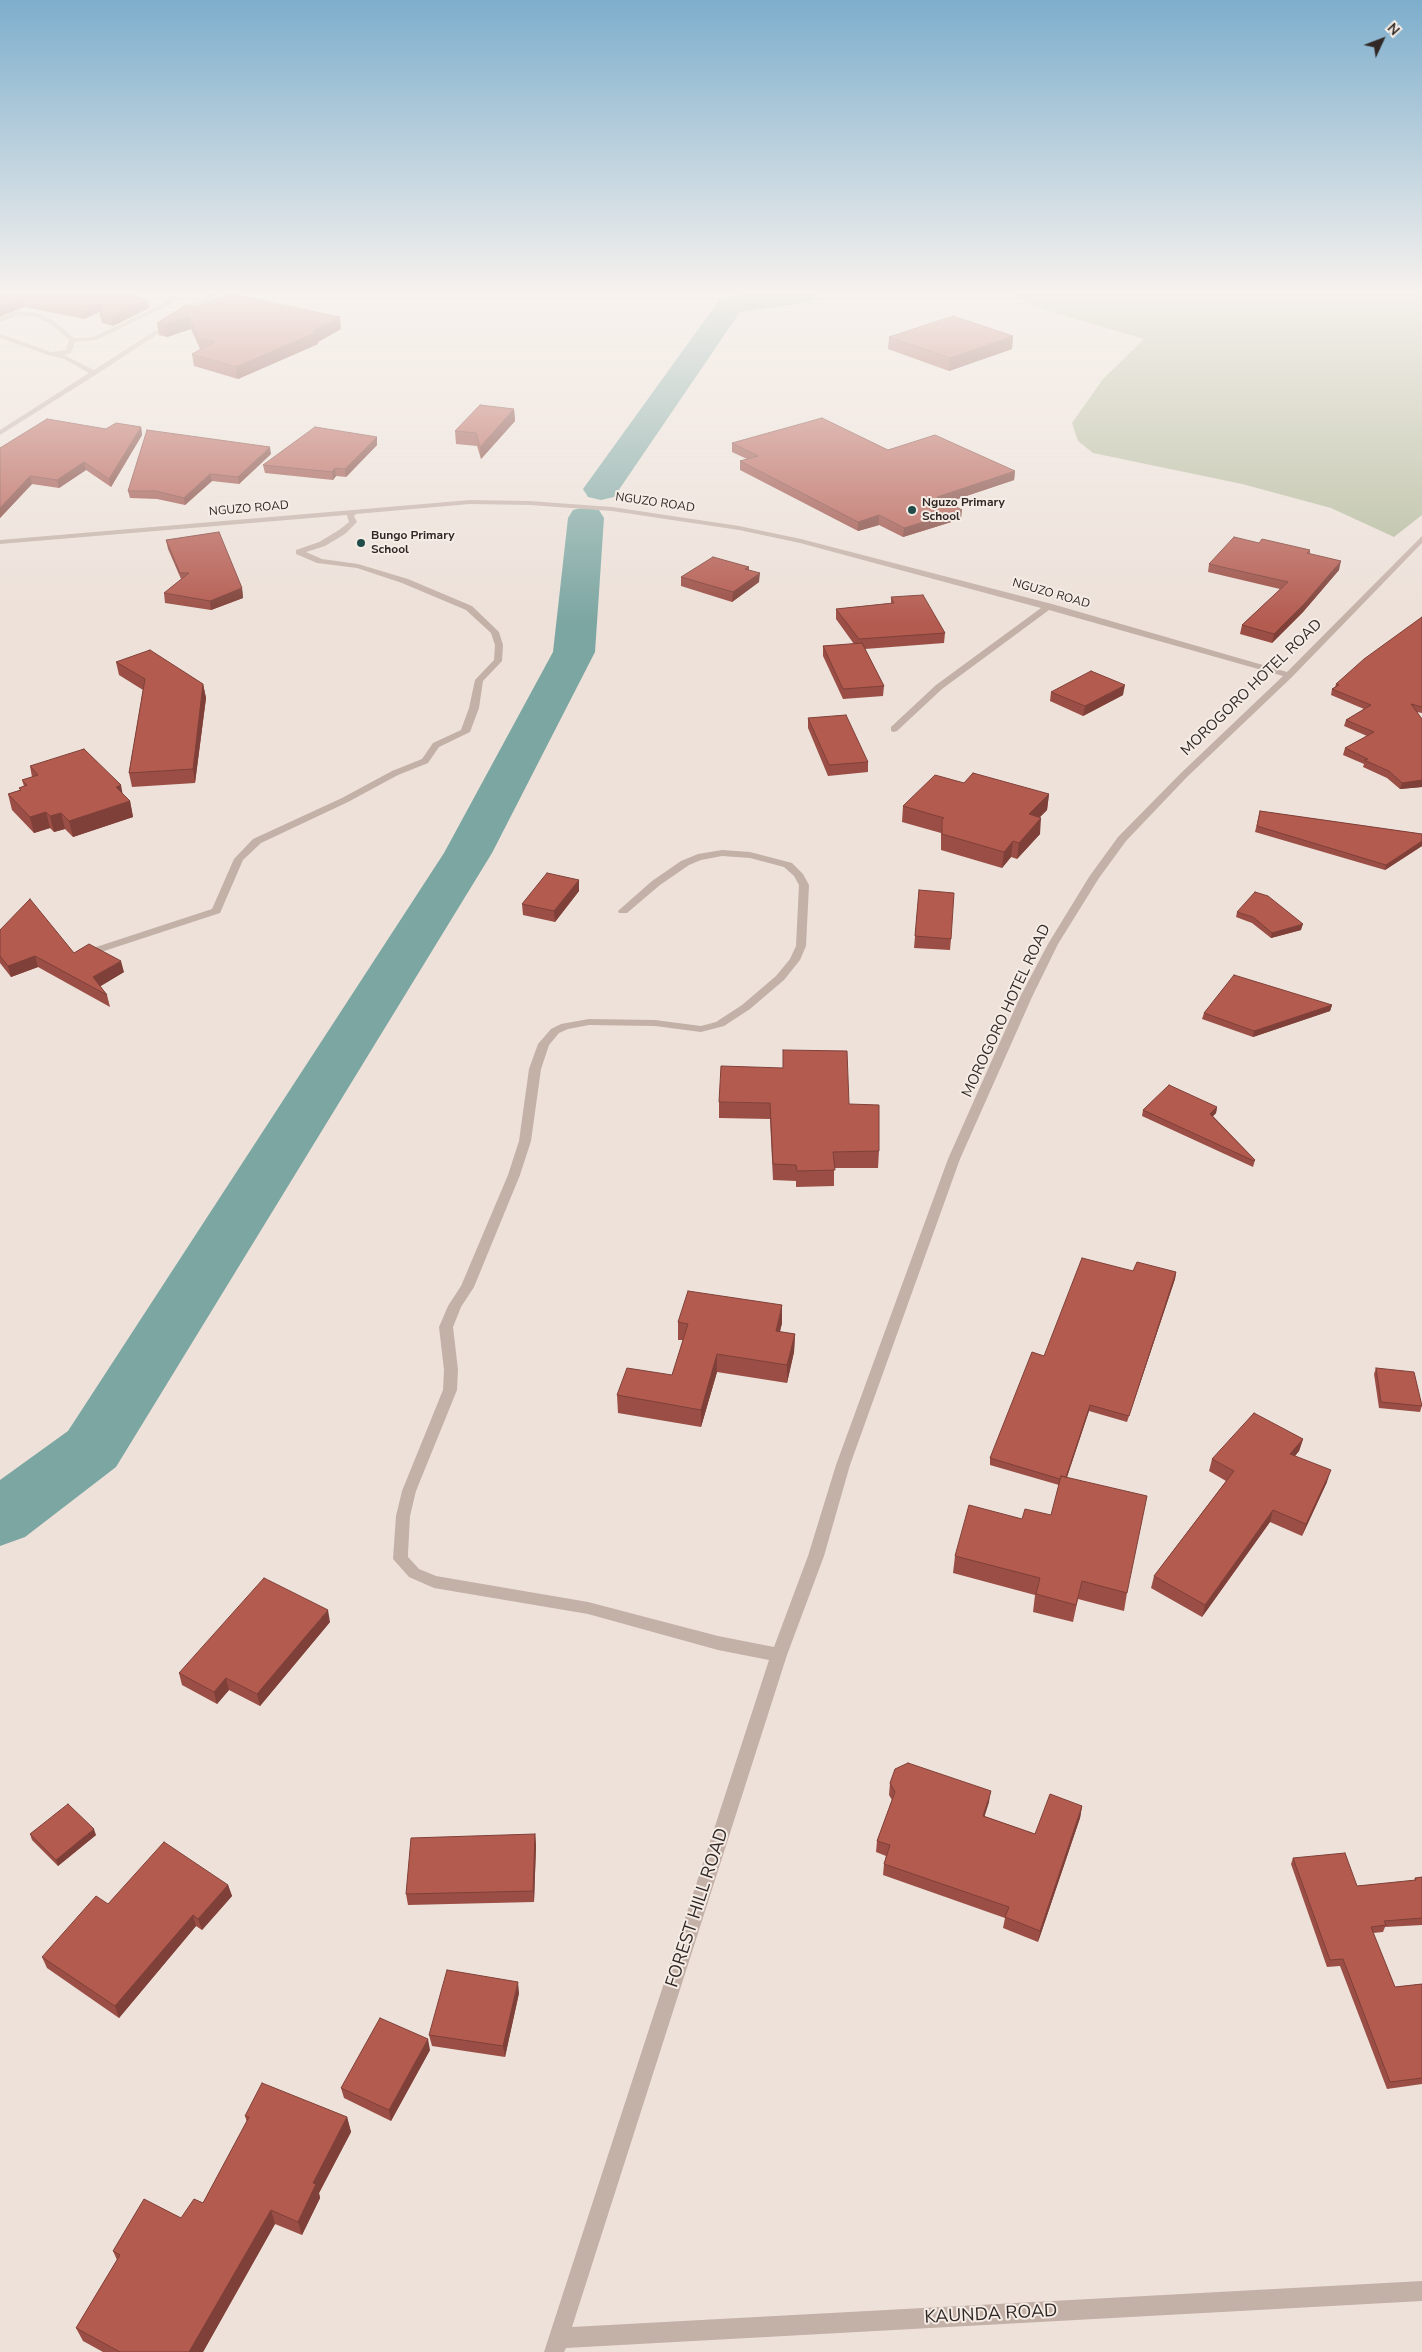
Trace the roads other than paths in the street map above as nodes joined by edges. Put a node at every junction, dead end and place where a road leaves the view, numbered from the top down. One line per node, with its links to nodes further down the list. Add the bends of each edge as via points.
1 (46, 404): 2 (street)
2 (0, 433)
3 (353, 513): 5 (street, NGUZO ROAD); 6 (street, NGUZO ROAD, via 470,502 612,509 775,534); 10 (street, via 350,516 353,522 342,532 299,552 320,561 358,566 405,581 469,608 495,632 499,645 498,661 479,680 465,732 436,745 425,761 257,841 239,858 216,911)
4 (1422, 538): 7 (street, MOROGORO HOTEL ROAD)
5 (0, 542)
6 (1049, 606): 7 (street, NGUZO ROAD); 8 (street, via 939,687)
7 (1289, 675): 11 (street, MOROGORO HOTEL ROAD, via 1122,839 1094,877 1053,944 954,1159)
8 (894, 729)
9 (622, 911): 12 (street, via 685,863 708,855 737,853 773,860 794,869 804,885 801,946 795,960 780,978 720,1024 701,1029 655,1023 589,1022 560,1029 544,1044 536,1068 525,1142 514,1176 475,1269 446,1327 450,1390 409,1491 403,1516 401,1559 414,1573 434,1582 588,1608 718,1643)
10 (94, 952)
11 (843, 1465): 12 (street, FOREST HILL ROAD, via 816,1556)
12 (779, 1655): 14 (street, FOREST HILL ROAD)
13 (1422, 2291): 14 (street, KAUNDA ROAD)
14 (557, 2345)

